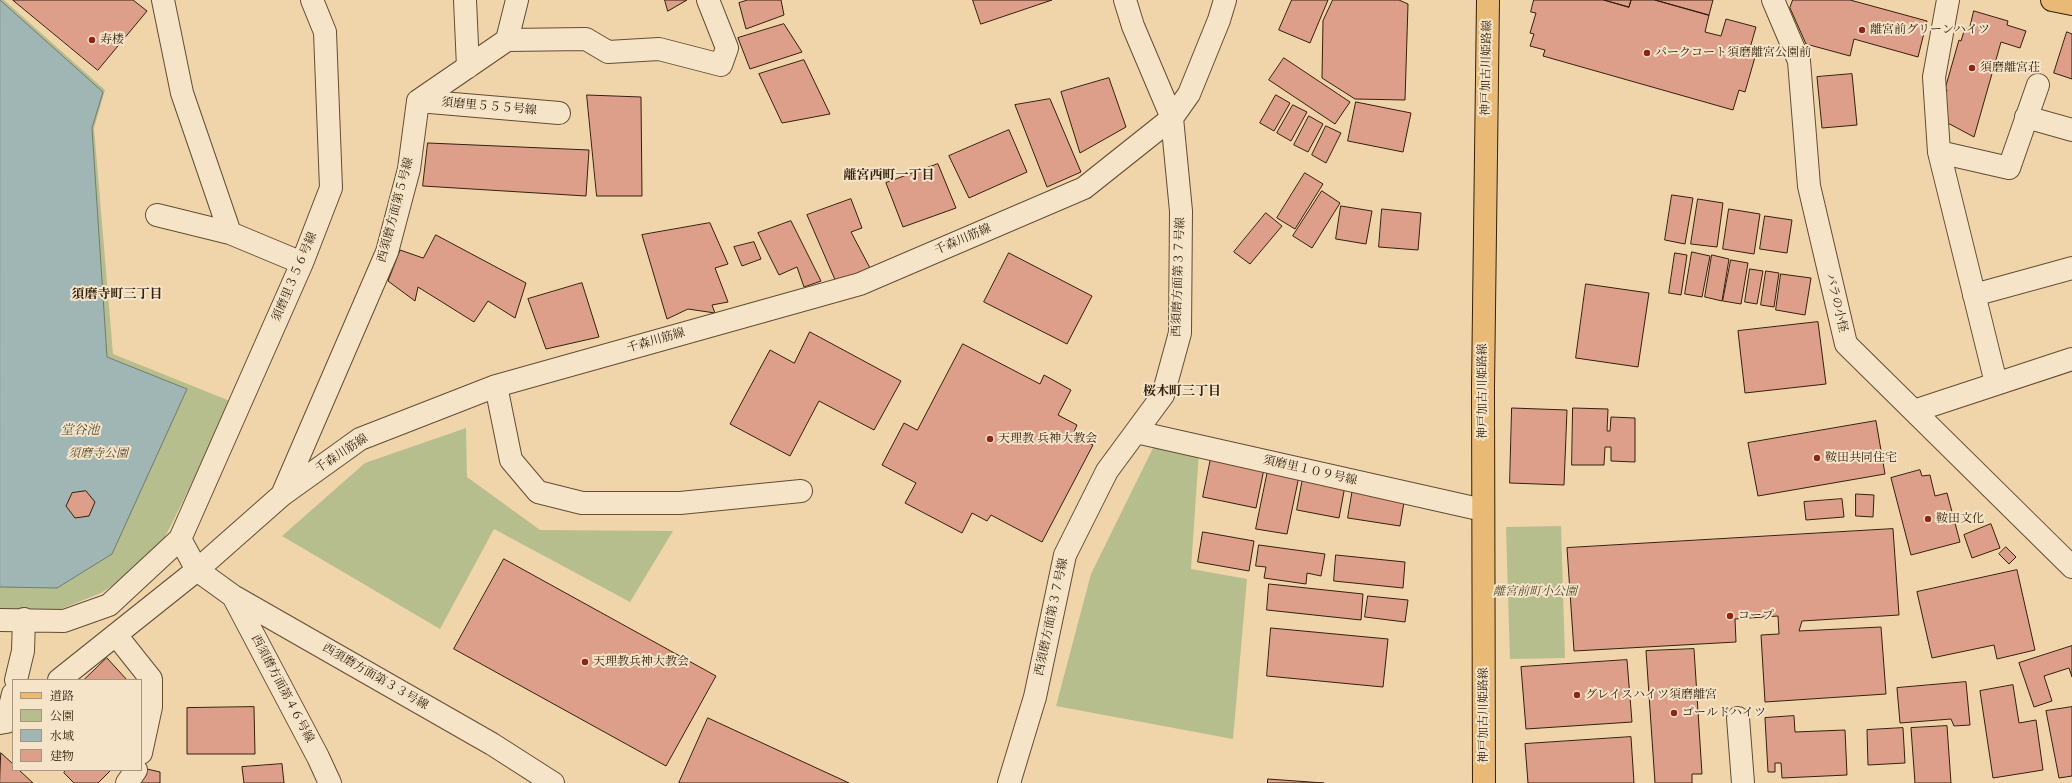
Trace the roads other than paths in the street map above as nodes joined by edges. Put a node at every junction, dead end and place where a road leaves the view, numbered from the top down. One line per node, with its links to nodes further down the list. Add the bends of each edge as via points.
1 (163, 0): 23 (street, via 182,93)
2 (312, 0): 24 (street, 須磨里３５６号線, via 325,32 331,188)
3 (466, 0): 14 (street)
4 (516, 0): 13 (street)
5 (708, 0): 13 (street, via 727,48 721,65 659,49 608,52 586,39)
6 (1125, 0): 19 (street, 西須磨方面第３７号線, via 1133,26)
7 (1225, 0): 19 (street, 千森川筋線, via 1189,94)
8 (1488, 0): 34 (main road, 神戸加古川姫路線)
9 (1773, 0): 30 (street, バラの小怪, via 1799,61 1809,186 1846,344)
10 (1948, 0): 21 (street, via 1934,77)
11 (2052, 0): 12 (main road)
12 (2072, 4)
13 (507, 40): 14 (street)
14 (468, 67): 16 (street)
15 (2038, 85): 18 (street)
16 (418, 101): 17 (street, 須磨里５５５号線); 33 (street, 西須磨方面第５号線, via 409,169 387,252)
17 (559, 113)
18 (2026, 117): 20 (street); 21 (street, via 2009,168)
19 (1172, 118): 29 (street, 千森川筋線, via 1084,188 860,284); 31 (street, 西須磨方面第３７号線, via 1181,211 1180,333 1163,395)
20 (2072, 130)
21 (1939, 152): 26 (street)
22 (157, 215): 23 (street)
23 (230, 233): 24 (street)
24 (302, 263): 35 (street, 須磨里３５６号線)
25 (2072, 268): 26 (street)
26 (1974, 295): 28 (street)
27 (2072, 358): 28 (street)
28 (1996, 383): 30 (street)
29 (496, 386): 32 (street, via 511,460 538,492 582,503 680,503); 33 (street, 千森川筋線, via 360,439)
30 (1914, 411): 36 (street, バラの小怪)
31 (1136, 432): 34 (street, 須磨里１０９号線); 52 (street, 西須磨方面第３７号線, via 1107,471 1065,554 1035,697)
32 (801, 491)
33 (282, 495): 37 (street, 千森川筋線)
34 (1483, 510): 53 (main road, 神戸加古川姫路線)
35 (180, 539): 37 (street); 39 (street, via 109,606 64,621)
36 (2072, 567)
37 (197, 570): 38 (street, 西須磨方面第３３号線); 41 (street, 千森川筋線)
38 (233, 596): 50 (street, 西須磨方面第４６号線); 51 (street, 西須磨方面第３３号線, via 485,740)
39 (24, 619): 40 (street); 42 (street, via 23,651)
40 (0, 620)
41 (116, 635): 43 (street, 千森川筋線); 47 (street, via 152,679 150,707)
42 (16, 679)
43 (60, 679)
44 (12, 698): 46 (street)
45 (1738, 718): 54 (street)
46 (5, 723)
47 (142, 748)
48 (135, 771): 49 (street)
49 (127, 783)
50 (330, 783)
51 (553, 783)
52 (1009, 783)
53 (1484, 783)
54 (1743, 783)

